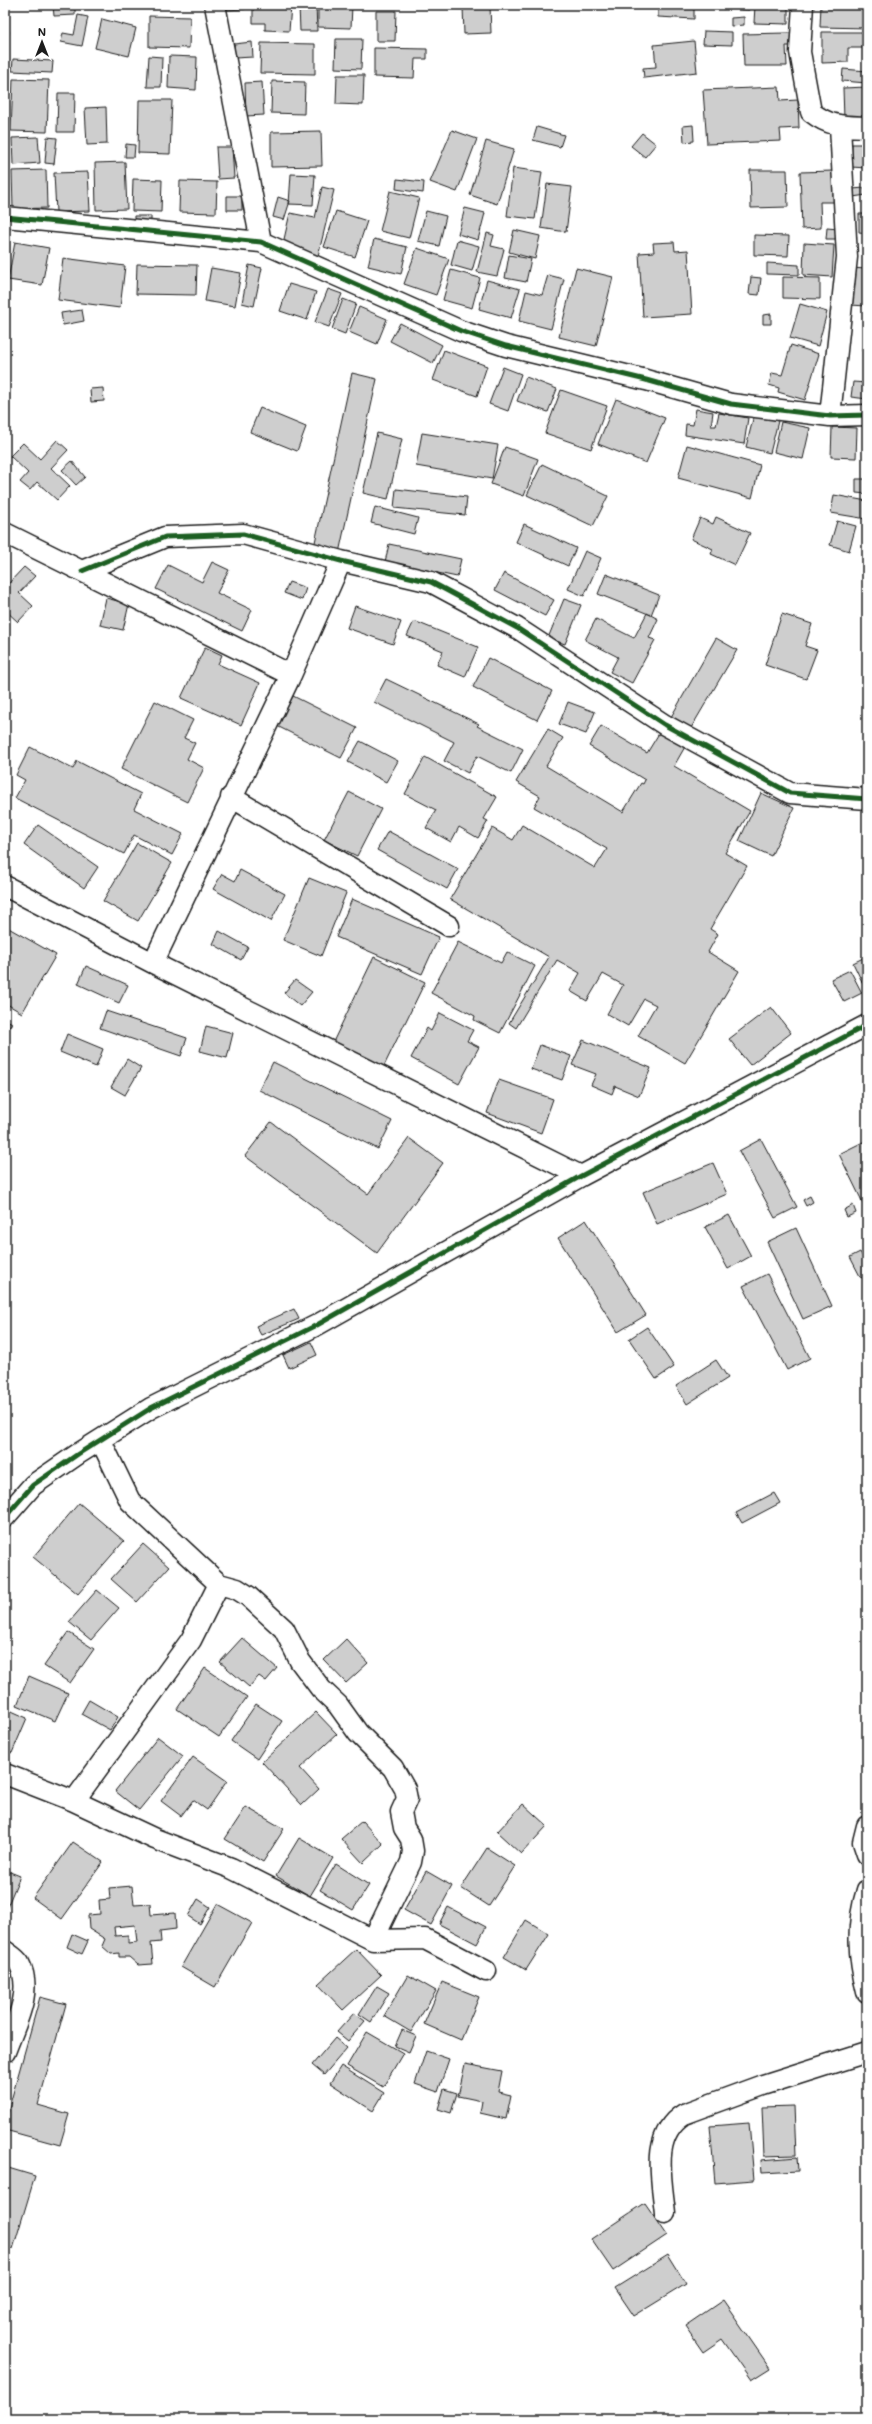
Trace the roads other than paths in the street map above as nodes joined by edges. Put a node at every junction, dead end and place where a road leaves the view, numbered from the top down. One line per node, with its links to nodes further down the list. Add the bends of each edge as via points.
1 (215, 5): 6 (street)
2 (803, 5): 3 (street, via 800,52 811,112 823,122)
3 (840, 126): 4 (street); 8 (street, via 846,257)
4 (867, 127)
5 (5, 217): 6 (street)
6 (261, 242): 8 (street, via 462,331 506,346 646,380 731,404)
7 (867, 415): 8 (street)
8 (830, 416)
9 (5, 533): 11 (street)
10 (341, 561): 11 (street, via 243,534 165,537); 12 (street); 14 (street, via 431,582 517,628 665,725 790,793)
11 (82, 571): 12 (street)
12 (291, 675): 13 (street)
13 (231, 797): 16 (street); 17 (street)
14 (867, 799)
15 (5, 886): 17 (street)
16 (449, 926)
17 (153, 963): 19 (street)
18 (867, 1025): 19 (street)
19 (581, 1176): 20 (street, via 317,1325 151,1408)
20 (101, 1441): 21 (street, via 33,1486); 22 (street, via 130,1500)
21 (5, 1517)
22 (218, 1584): 24 (street, via 191,1640); 28 (street, via 237,1589 248,1596 284,1629 300,1661 321,1689 338,1705 358,1734 393,1768 405,1789 407,1799 401,1812 404,1828 411,1839 411,1862)
23 (5, 1774): 24 (street)
24 (74, 1801): 28 (street, via 155,1839 230,1868)
25 (867, 1826): 26 (street, via 863,1842)
26 (867, 1854)
27 (867, 1890): 31 (street, via 861,1908 858,1941)
28 (373, 1940): 30 (street, via 425,1939)
29 (5, 1951): 32 (street, via 18,1962 24,1978 24,1999)
30 (486, 1971)
31 (867, 1992)
32 (5, 2052)
33 (867, 2052): 34 (street, via 763,2085 684,2114 673,2121 664,2135 660,2156)
34 (665, 2213)

